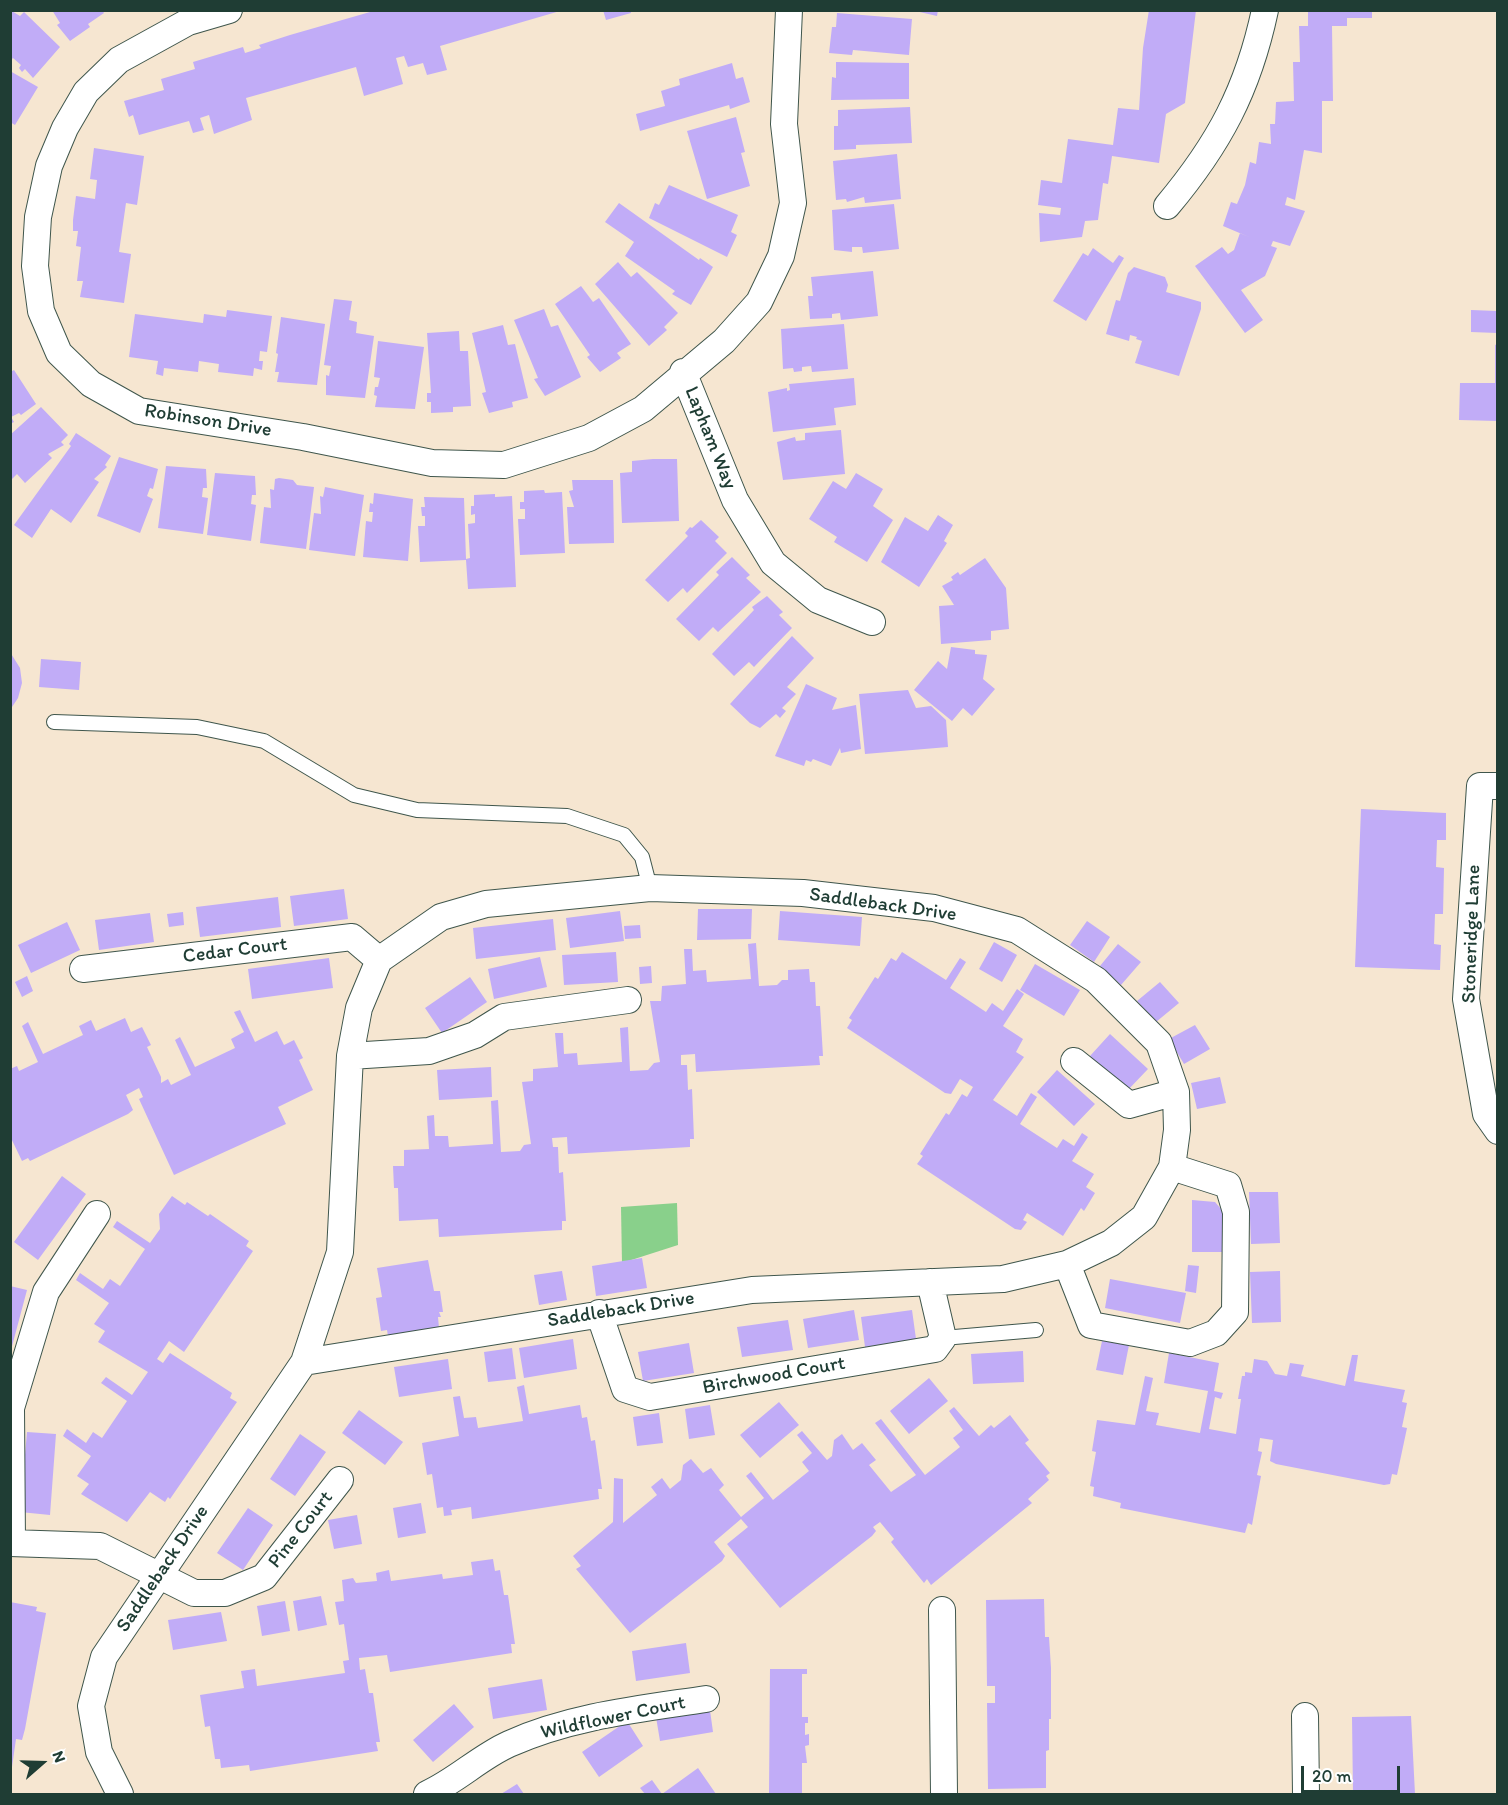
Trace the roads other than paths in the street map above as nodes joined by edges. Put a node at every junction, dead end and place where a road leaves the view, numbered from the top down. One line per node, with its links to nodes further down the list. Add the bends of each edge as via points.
1 (229, 10): 5 (street, Robinson Drive, via 188,22 119,60 86,92 49,165 38,217 35,266 41,311 59,353 91,384 139,411 303,437 432,463 504,465 589,438 643,409)
2 (789, 10): 5 (street, Lapham Way, via 784,124 793,203 781,256 759,302 724,341)
3 (1265, 10): 4 (street, via 1242,92 1220,135)
4 (1167, 206)
5 (683, 372): 6 (street, Lapham Way, via 735,500 773,563 818,600)
6 (872, 622)
7 (54, 722): 9 (lane, via 197,727 264,741 354,795 417,810 567,816 624,835 642,857)
8 (1497, 786): 16 (street, Stoneridge Lane, via 1480,786 1466,999 1486,1114)
9 (650, 888): 10 (street, Saddleback Drive, via 486,904 441,917); 15 (street, Saddleback Drive, via 803,893 934,908 1017,930 1096,980 1159,1043)
10 (380, 960): 11 (street, Cedar Court, via 352,937); 13 (street, Saddleback Drive, via 359,1008)
11 (83, 969)
12 (628, 1000): 13 (street, via 504,1017 475,1035 429,1051)
13 (350, 1056): 24 (street, Saddleback Drive, via 340,1251)
14 (1074, 1060): 15 (street, via 1129,1105)
15 (1176, 1092): 17 (street, Saddleback Drive, via 1177,1130)
16 (1497, 1131)
17 (1172, 1167): 19 (street, Saddleback Drive, via 1144,1217 1111,1243); 19 (street, via 1228,1185 1236,1212 1234,1311 1216,1333 1190,1343 1091,1325)
18 (97, 1214): 26 (street, via 46,1292 11,1408)
19 (1068, 1264): 20 (street, Saddleback Drive, via 1003,1279)
20 (930, 1282): 21 (street, Saddleback Drive, via 752,1290); 23 (street)
21 (599, 1313): 23 (street, Birchwood Court, via 625,1389 650,1397 935,1349); 24 (street, Saddleback Drive)
22 (1036, 1330): 23 (lane)
23 (943, 1338)
24 (304, 1362): 27 (street, Saddleback Drive)
25 (340, 1480): 27 (street, Pine Court, via 264,1577 225,1593 194,1593)
26 (11, 1543): 27 (street, Pine Court, via 100,1546)
27 (158, 1576): 31 (street, Saddleback Drive, via 104,1657 91,1706 99,1752)
28 (942, 1610): 33 (street)
29 (706, 1699): 32 (street, Wildflower Court, via 559,1726 508,1745)
30 (1305, 1716): 34 (street)
31 (120, 1794)
32 (427, 1794)
33 (944, 1794)
34 (1306, 1794)

